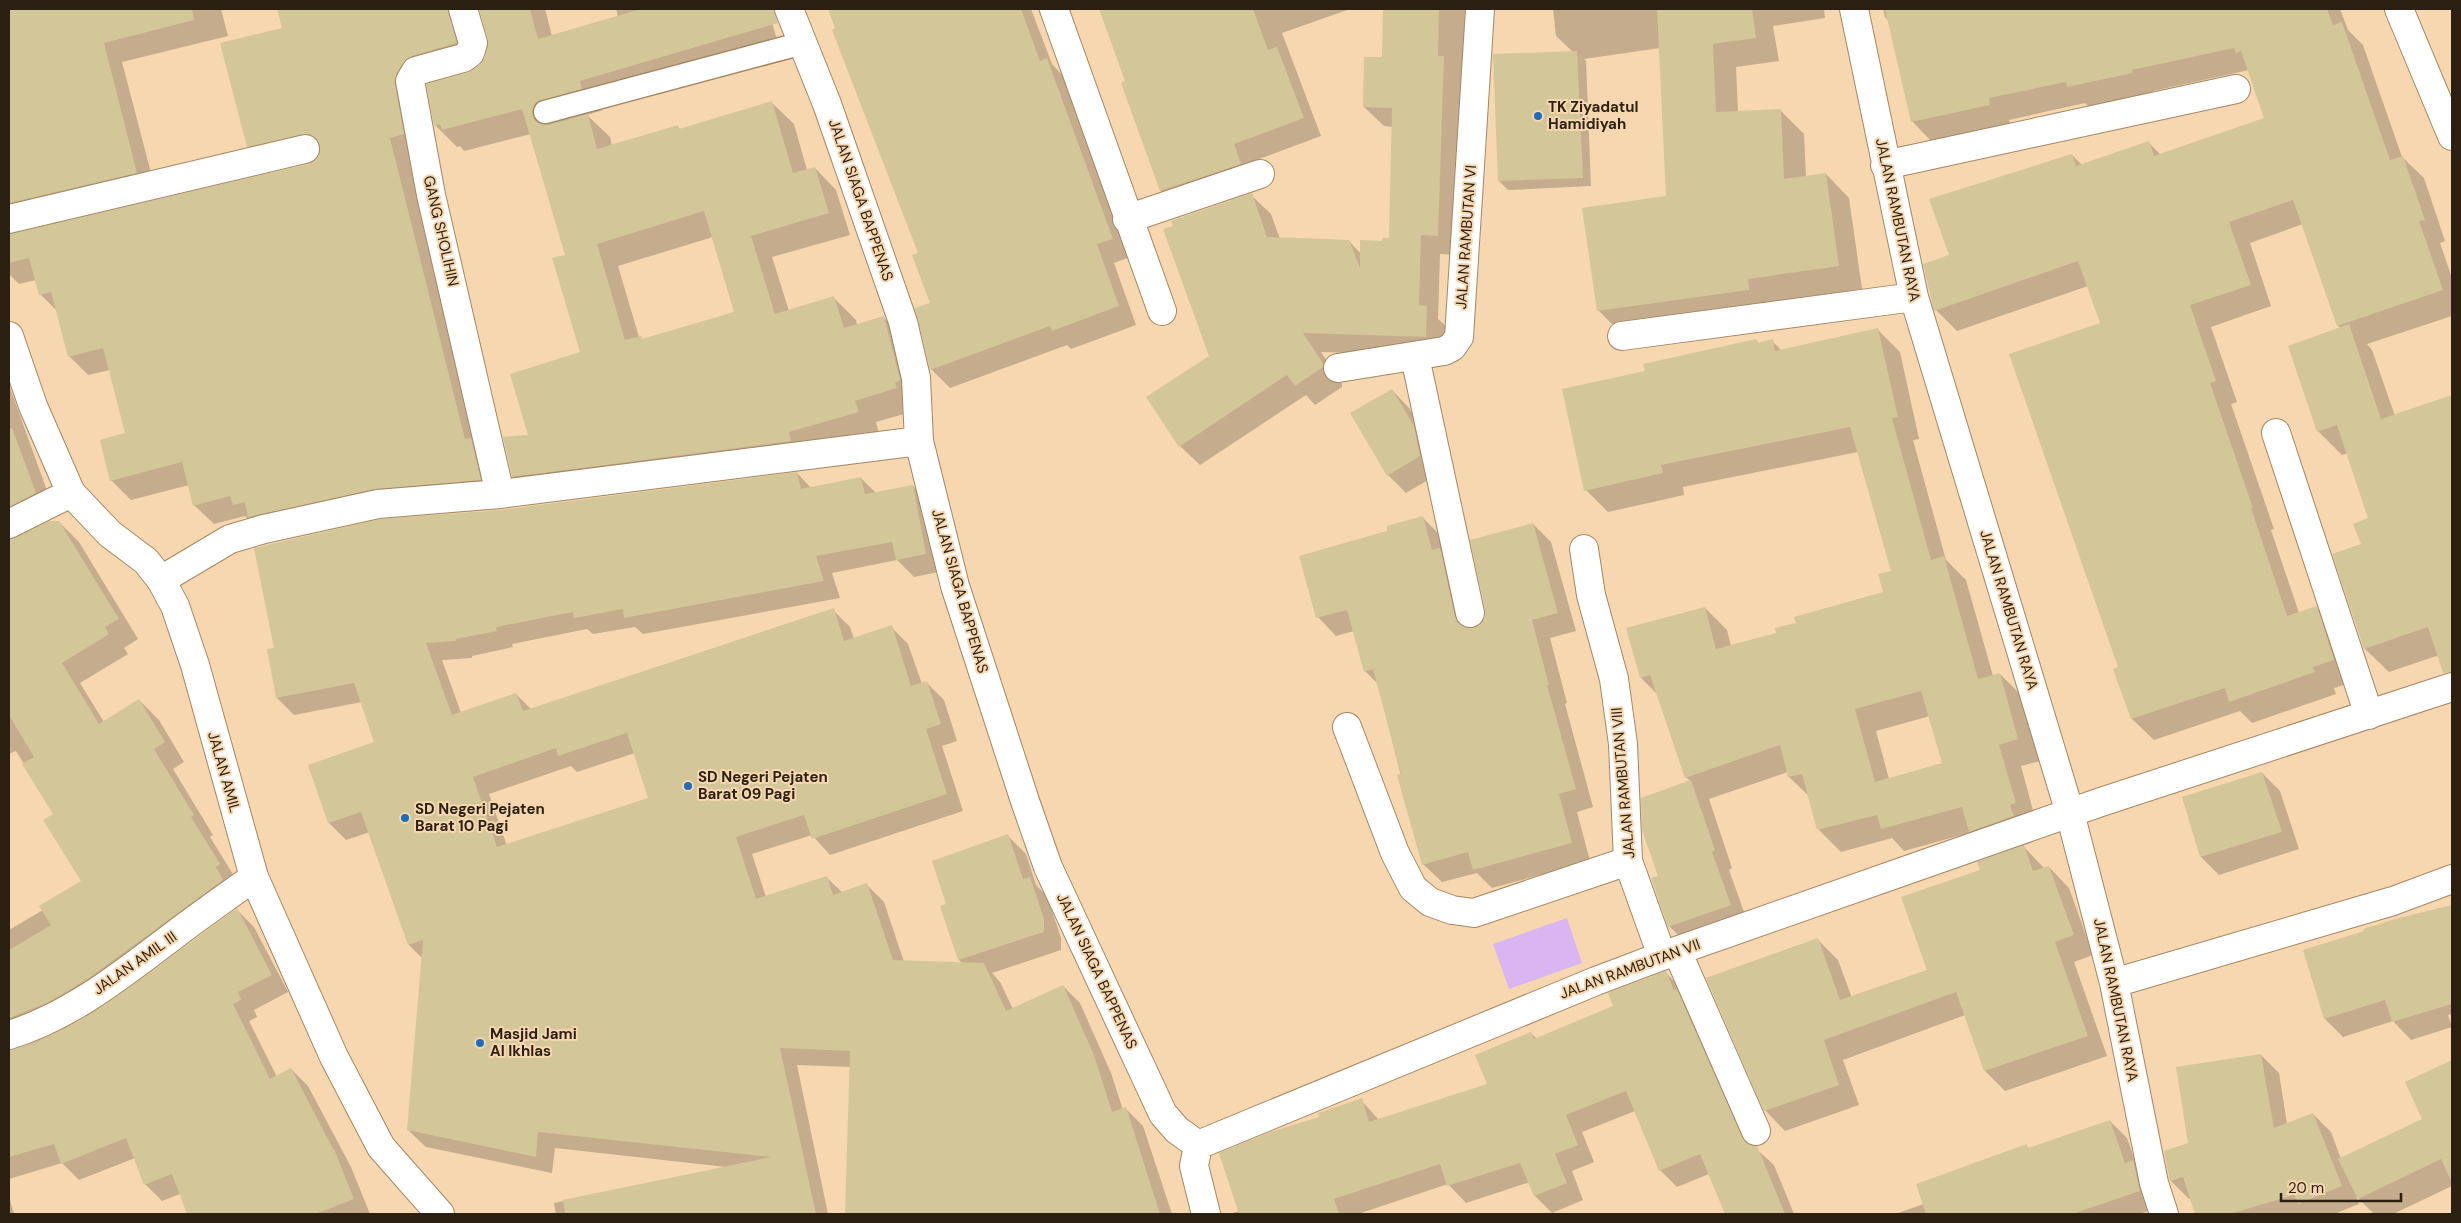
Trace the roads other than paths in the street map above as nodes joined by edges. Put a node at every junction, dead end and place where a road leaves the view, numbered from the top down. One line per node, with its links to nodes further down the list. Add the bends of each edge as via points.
1 (463, 9): 25 (street, GANG SHOLIHIN, via 473,43 470,53 463,58 416,71 410,81 431,195)
2 (789, 9): 7 (street, JALAN SIAGA BAPPENAS)
3 (1054, 9): 15 (street)
4 (1480, 9): 20 (street, JALAN RAMBUTAN VI, via 1459,337 1456,344 1444,351)
5 (1854, 9): 12 (street, JALAN RAMBUTAN RAYA)
6 (2399, 9): 10 (street)
7 (803, 42): 9 (lane); 23 (street, JALAN SIAGA BAPPENAS, via 903,322 916,378)
8 (2236, 89): 12 (street)
9 (545, 112)
10 (2452, 136)
11 (305, 149): 14 (street)
12 (1886, 165): 16 (street, JALAN RAMBUTAN RAYA)
13 (1260, 174): 15 (street)
14 (9, 219)
15 (1128, 219): 17 (street)
16 (1914, 297): 19 (street); 33 (street, JALAN RAMBUTAN RAYA)
17 (1162, 311)
18 (9, 336): 24 (street, JALAN AMIL, via 33,406)
19 (1622, 336)
20 (1415, 357): 21 (street, JALAN RAMBUTAN VI); 29 (street)
21 (1338, 368)
22 (2276, 433): 31 (street)
23 (919, 441): 25 (street); 41 (street, JALAN SIAGA BAPPENAS, via 955,586 1048,867 1162,1114)
24 (71, 493): 26 (street); 28 (street, JALAN AMIL, via 93,518 146,561)
25 (500, 494): 28 (street, via 378,504 264,529 230,539)
26 (9, 524)
27 (1584, 549): 34 (street, JALAN RAMBUTAN VIII, via 1590,595 1614,679 1623,744)
28 (161, 580): 35 (street, JALAN AMIL, via 175,606 195,665)
29 (1470, 613)
30 (2452, 687): 31 (street, JALAN RAMBUTAN VII)
31 (2369, 715): 33 (street, JALAN RAMBUTAN VII)
32 (1347, 727): 34 (street, via 1395,852 1413,888 1430,902 1474,913)
33 (2070, 813): 37 (street, JALAN RAMBUTAN VII); 38 (street, JALAN RAMBUTAN RAYA)
34 (1628, 861): 37 (street, JALAN RAMBUTAN VIII)
35 (254, 877): 39 (street, JALAN AMIL III, via 114,980 32,1028); 43 (street, JALAN AMIL, via 334,1057 381,1147)
36 (2452, 879): 38 (street, via 2393,901)
37 (1669, 954): 40 (street, JALAN RAMBUTAN VIII); 41 (street, JALAN RAMBUTAN VII, via 1596,980)
38 (2114, 983): 42 (street, JALAN RAMBUTAN RAYA)
39 (9, 1035)
40 (1756, 1131)
41 (1198, 1145): 44 (street, via 1194,1166)
42 (2160, 1213)
43 (440, 1214)
44 (1206, 1214)

